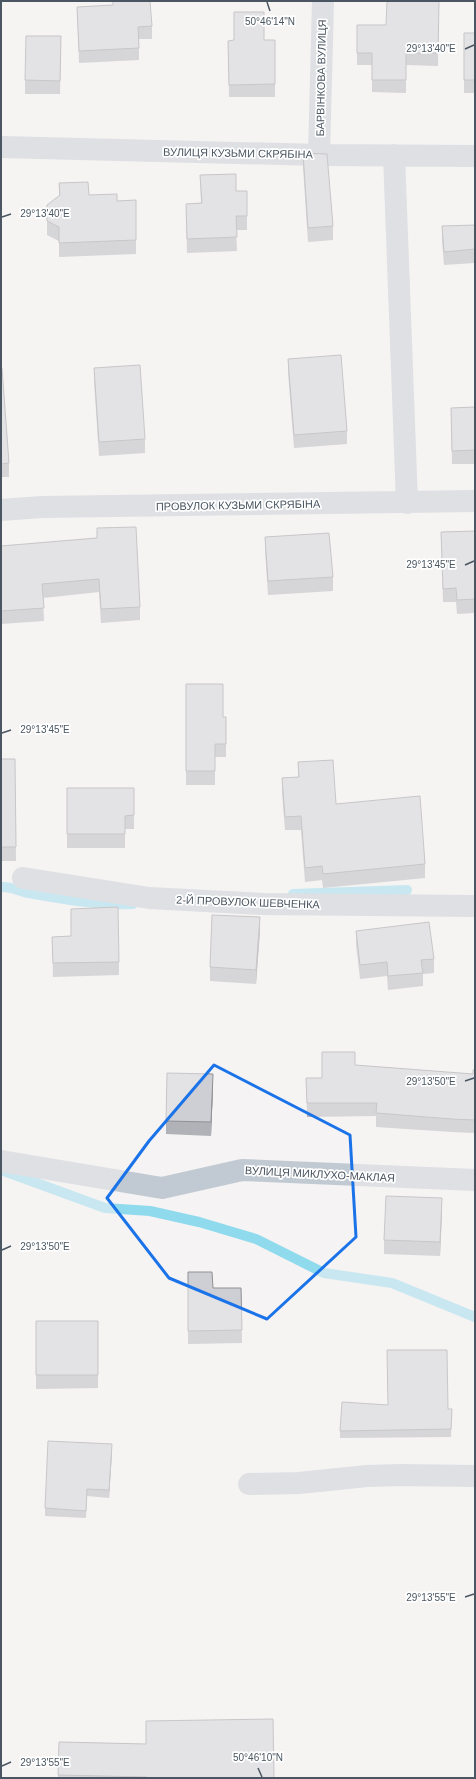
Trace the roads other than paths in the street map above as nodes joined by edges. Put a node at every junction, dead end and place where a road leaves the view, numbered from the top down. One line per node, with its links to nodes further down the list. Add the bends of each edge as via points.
1 (323, 1): 3 (street, БАРВІНКОВА ВУЛИЦЯ)
2 (1, 147): 3 (street, ВУЛИЦЯ КУЗЬМИ СКРЯБІНА)
3 (319, 155): 4 (street, ВУЛИЦЯ КУЗЬМИ СКРЯБІНА)
4 (394, 156): 5 (street, ВУЛИЦЯ КУЗЬМИ СКРЯБІНА); 7 (street)
5 (475, 156)
6 (475, 501): 7 (street, ПРОВУЛОК КУЗЬМИ СКРЯБІНА)
7 (407, 503): 8 (street, ПРОВУЛОК КУЗЬМИ СКРЯБІНА, via 49,507)
8 (1, 510)
9 (24, 878): 10 (street, 2-Й ПРОВУЛОК ШЕВЧЕНКА, via 149,898 263,904)
10 (475, 906)
11 (1, 1161): 12 (street, ВУЛИЦЯ МИКЛУХО-МАКЛАЯ, via 162,1188 242,1170)
12 (475, 1180)
13 (475, 1476): 14 (street, via 393,1475 299,1483)
14 (248, 1484)

